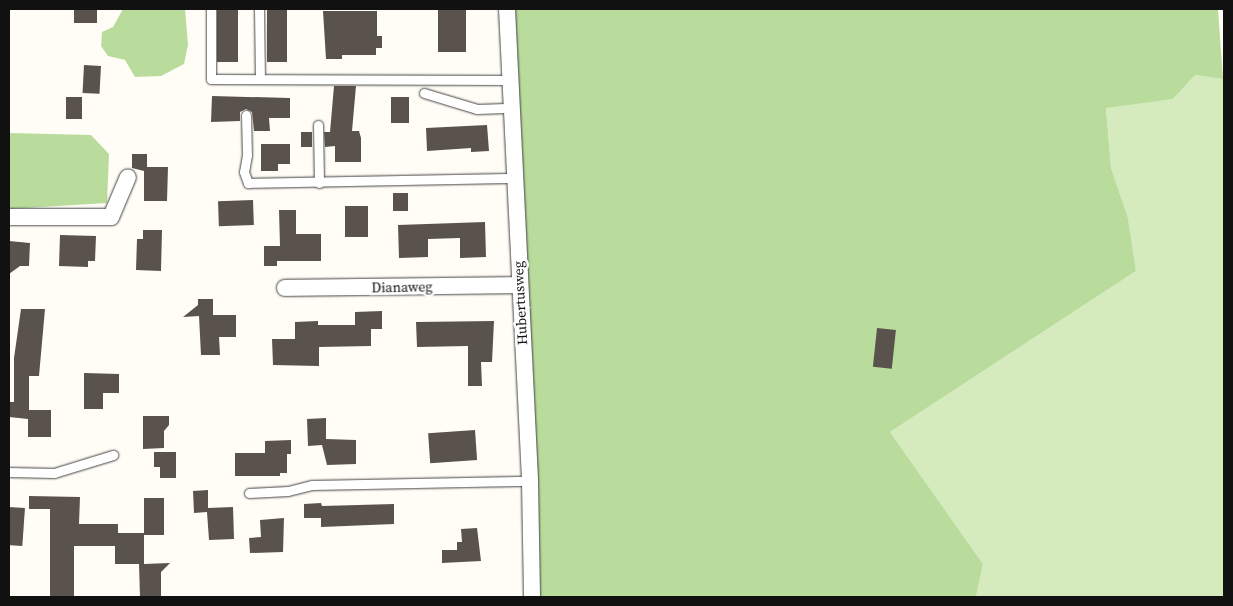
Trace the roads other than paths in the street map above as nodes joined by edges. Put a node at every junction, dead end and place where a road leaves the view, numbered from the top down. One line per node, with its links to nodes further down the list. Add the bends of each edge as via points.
1 (210, 9): 4 (lane, via 210,79)
2 (259, 9): 4 (lane)
3 (508, 9): 5 (street, Hubertusweg)
4 (260, 79): 5 (lane)
5 (511, 80): 7 (street, Hubertusweg)
6 (424, 93): 7 (lane, via 477,109)
7 (512, 108): 11 (street, Hubertusweg)
8 (246, 115): 12 (lane, via 248,155 244,172 248,183)
9 (318, 126): 12 (lane)
10 (128, 177): 13 (street, via 111,217)
11 (516, 178): 12 (lane); 14 (street, Hubertusweg)
12 (319, 183)
13 (9, 217)
14 (519, 285): 15 (street, Dianaweg); 18 (street, Hubertusweg)
15 (285, 288)
16 (113, 455): 17 (lane, via 54,473)
17 (9, 472)
18 (530, 481): 19 (lane, via 312,485 288,491); 20 (street, Hubertusweg)
19 (249, 493)
20 (532, 597)

